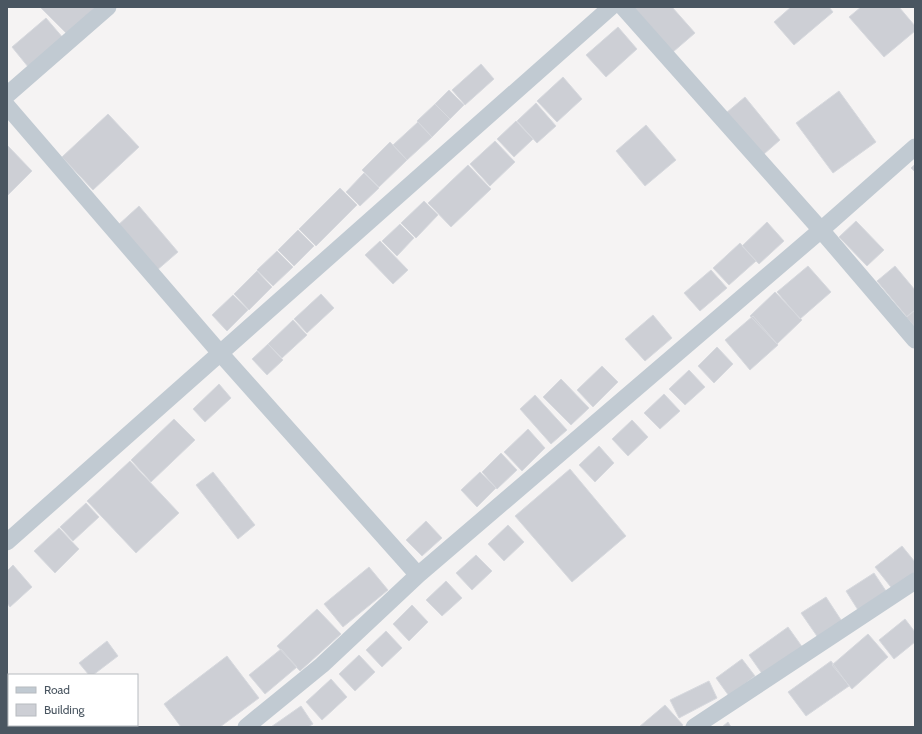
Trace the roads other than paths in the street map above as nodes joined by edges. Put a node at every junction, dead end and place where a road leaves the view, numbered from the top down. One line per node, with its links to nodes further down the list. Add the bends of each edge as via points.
1 (108, 7): 4 (street)
2 (611, 7): 9 (street)
3 (623, 7): 7 (street)
4 (7, 95)
5 (7, 106): 9 (street)
6 (915, 147): 7 (street)
7 (821, 230): 8 (street); 11 (street)
8 (915, 340)
9 (220, 353): 10 (street); 11 (street)
10 (7, 542)
11 (418, 575): 13 (street, via 322,665)
12 (915, 581): 14 (street)
13 (246, 727)
14 (694, 727)

